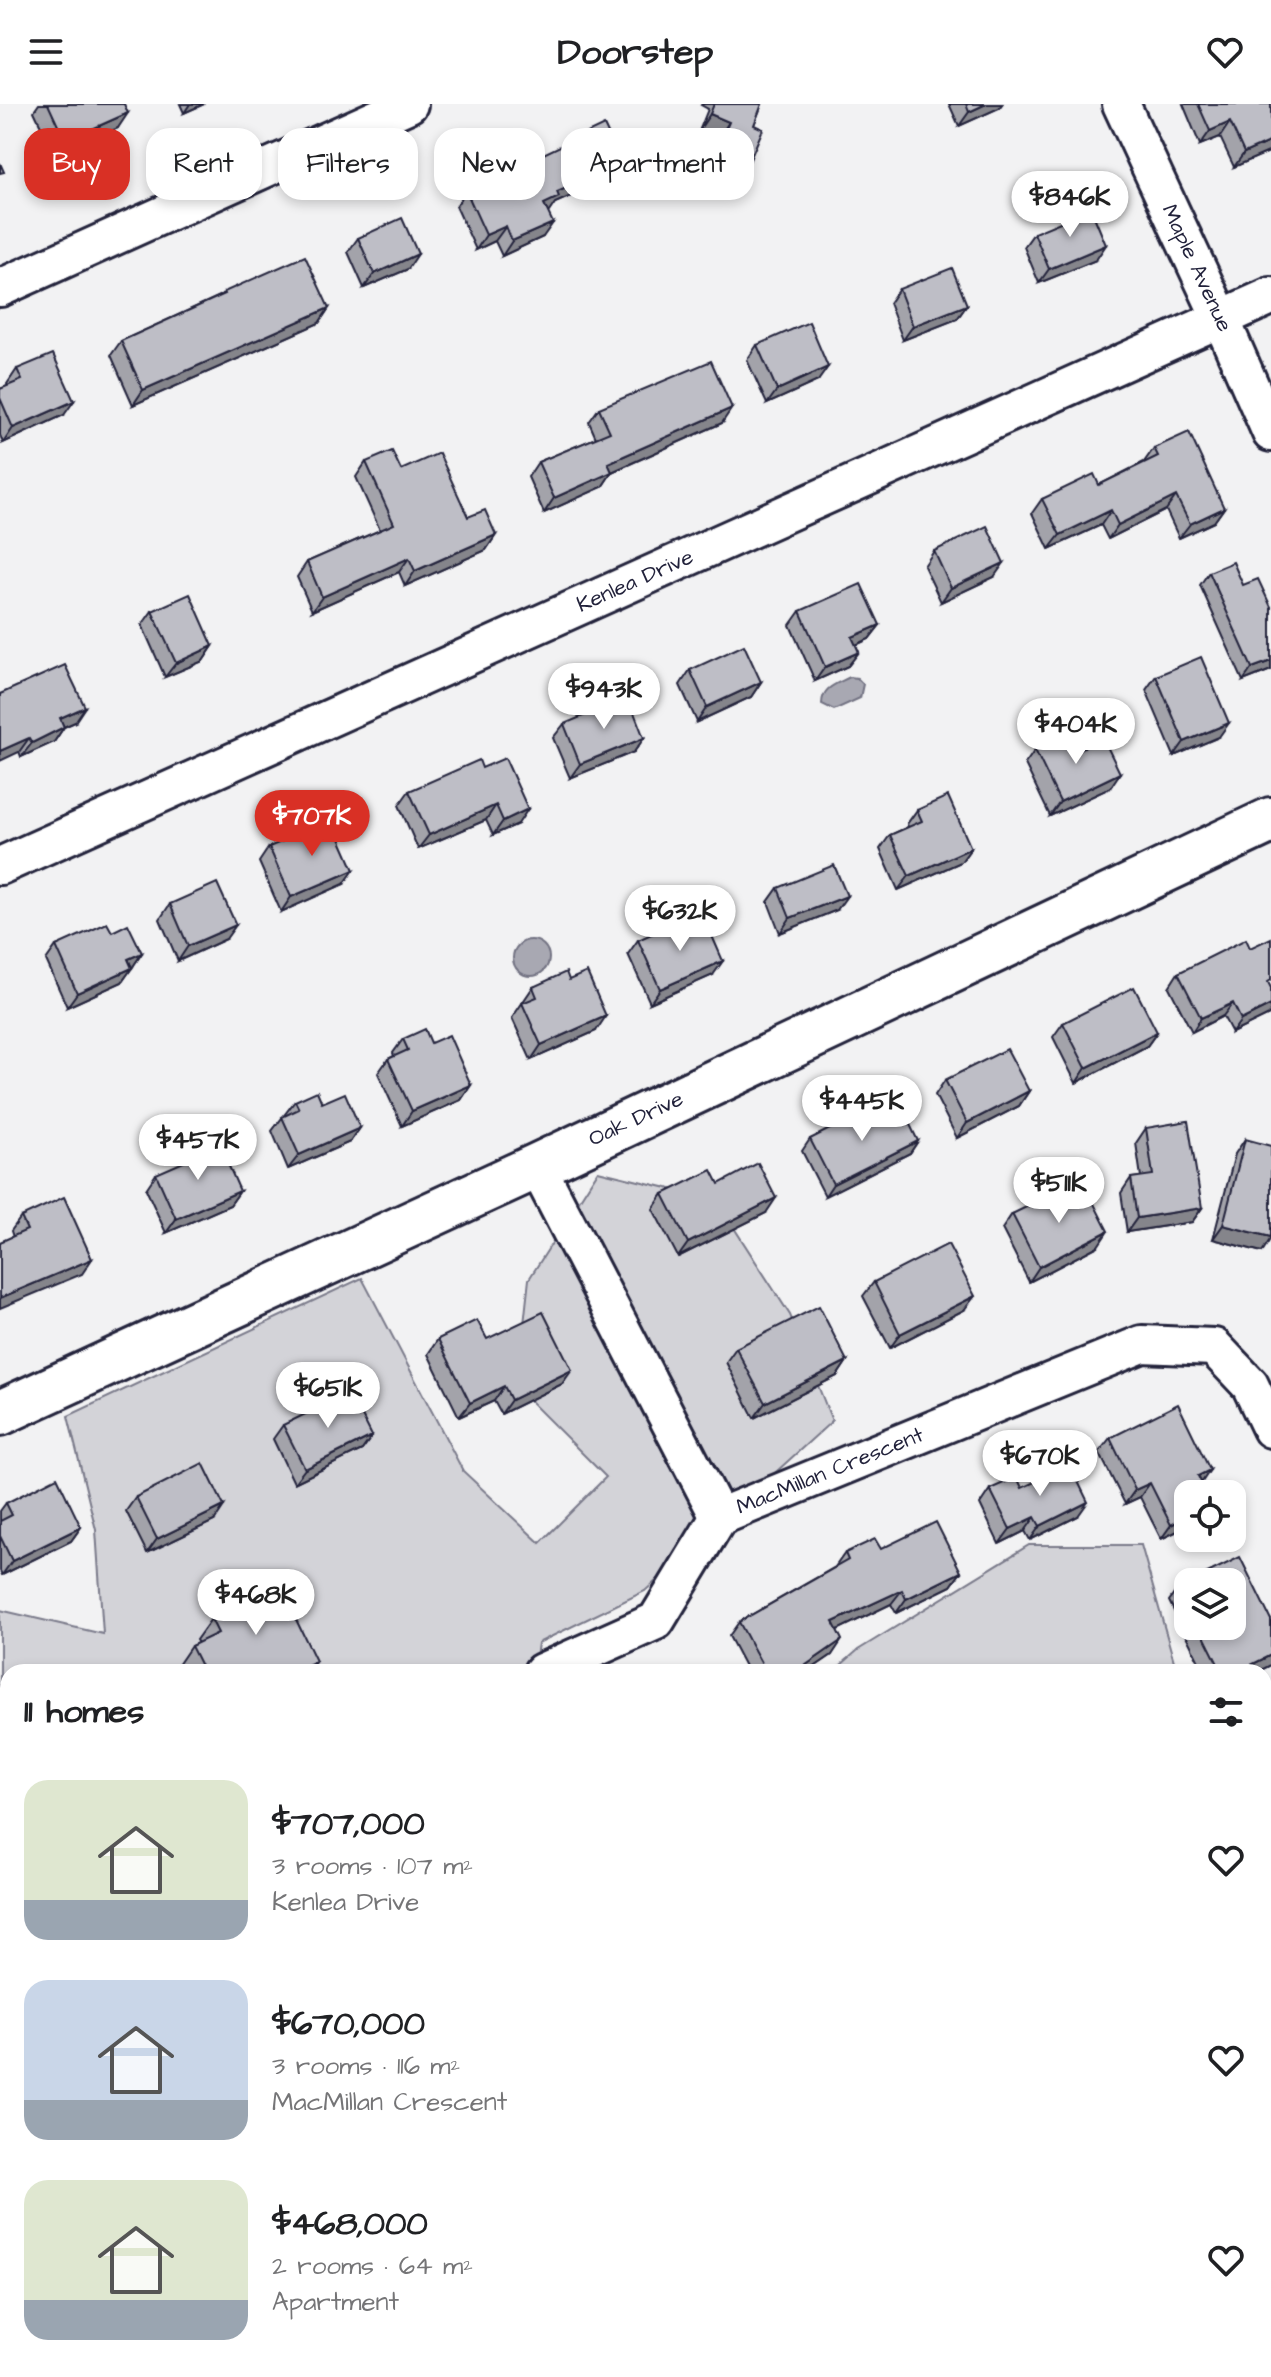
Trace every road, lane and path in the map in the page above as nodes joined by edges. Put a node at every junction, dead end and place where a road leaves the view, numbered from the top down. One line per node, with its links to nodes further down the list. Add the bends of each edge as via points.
1 (409, 104): 3 (street)
2 (1121, 104): 5 (street, Maple Avenue)
3 (0, 288)
4 (1271, 296): 5 (street, Kenlea Drive)
5 (1221, 319): 6 (street, Maple Avenue); 8 (street, Kenlea Drive)
6 (1271, 433)
7 (1271, 820): 9 (street, Oak Drive)
8 (0, 866)
9 (537, 1166): 10 (street, Oak Drive); 12 (street)
10 (0, 1413)
11 (1271, 1429): 12 (street, MacMillan Crescent, via 1250,1385 1214,1347 1142,1344)
12 (719, 1517): 13 (street, MacMillan Crescent, via 656,1621)
13 (560, 1664)

